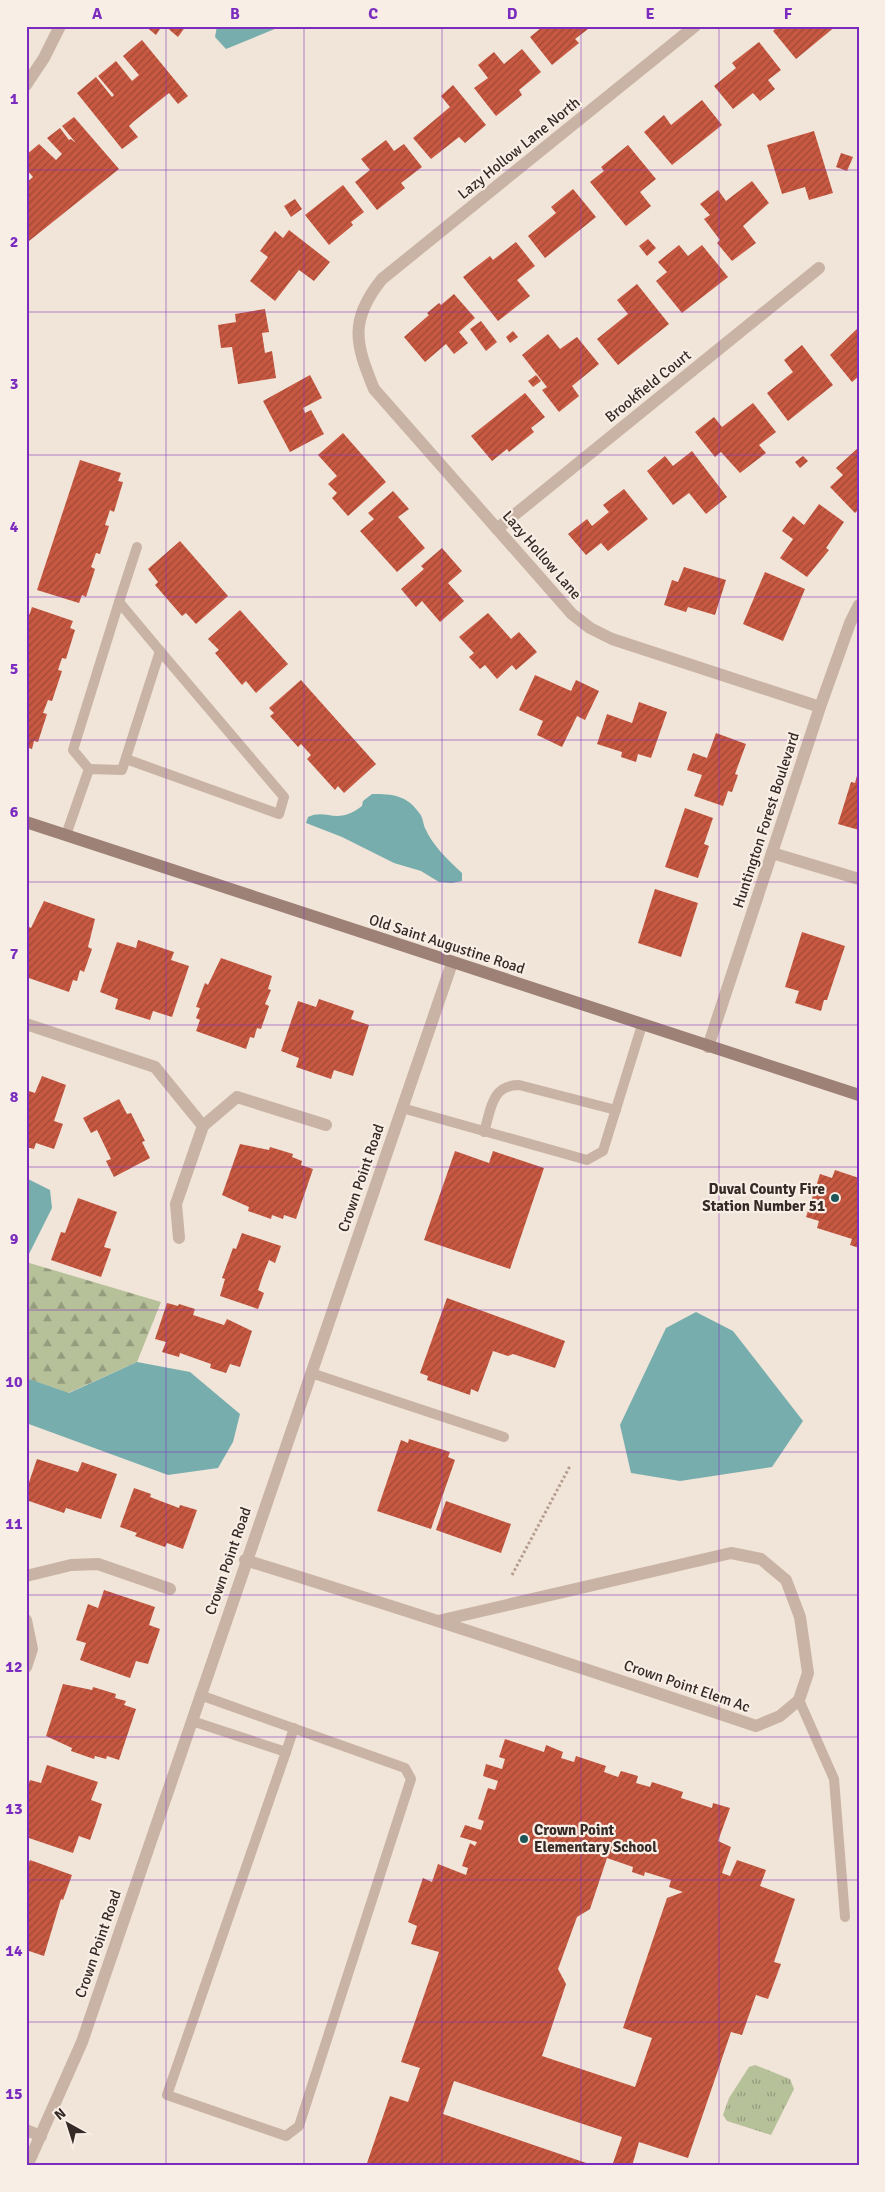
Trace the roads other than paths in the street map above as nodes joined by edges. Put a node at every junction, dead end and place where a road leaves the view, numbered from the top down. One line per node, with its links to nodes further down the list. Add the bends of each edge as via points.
1 (60, 26): 3 (street)
2 (696, 26): 5 (street, Lazy Hollow Lane North, via 382,279)
3 (26, 85)
4 (819, 268): 6 (street, Brookfield Court)
5 (366, 298): 6 (street, Lazy Hollow Lane, via 358,325 360,356 374,389)
6 (497, 529): 11 (street, Lazy Hollow Lane, via 572,614 590,628 612,639)
7 (137, 547): 8 (lane)
8 (119, 602): 10 (lane); 13 (lane, via 73,750)
9 (859, 605): 11 (street, Huntington Forest Boulevard)
10 (160, 651): 12 (lane); 12 (lane, via 284,797 279,814)
11 (820, 707): 16 (street, Huntington Forest Boulevard)
12 (126, 759): 13 (lane, via 122,770)
13 (89, 769): 15 (lane)
14 (26, 822): 15 (main road, Old Saint Augustine Road)
15 (66, 835): 18 (main road, Old Saint Augustine Road)
16 (772, 853): 17 (street); 21 (street, Huntington Forest Boulevard)
17 (859, 880)
18 (452, 963): 20 (main road, Old Saint Augustine Road); 23 (street, Crown Point Road)
19 (26, 1024): 26 (street, via 155,1067)
20 (642, 1025): 21 (main road, Old Saint Augustine Road); 24 (lane)
21 (708, 1047): 22 (main road, Old Saint Augustine Road)
22 (859, 1095)
23 (402, 1108): 27 (lane); 29 (street, Crown Point Road)
24 (616, 1110): 27 (lane, via 519,1085 502,1088 496,1096); 27 (lane, via 603,1150 587,1160)
25 (326, 1125): 26 (street, via 237,1097)
26 (203, 1126): 28 (street, via 176,1204)
27 (484, 1132)
28 (179, 1238)
29 (311, 1373): 30 (lane); 31 (street, Crown Point Road)
30 (504, 1437)
31 (245, 1560): 35 (street, Crown Point Elem Ac); 37 (street, Crown Point Road)
32 (26, 1576): 33 (street, via 71,1565 98,1564)
33 (170, 1589)
34 (26, 1620): 36 (street, via 32,1649)
35 (438, 1621): 38 (street, Crown Point Elem Ac, via 756,1726 780,1716); 38 (street, via 731,1553 761,1559 786,1580 800,1617 808,1673)
36 (26, 1666)
37 (200, 1694): 39 (street, Crown Point Road); 40 (lane)
38 (799, 1700): 42 (lane, via 834,1779)
39 (192, 1721): 41 (lane); 44 (street, Crown Point Road, via 82,2042)
40 (294, 1728): 41 (lane); 41 (lane, via 405,1768 411,1780 299,2126 286,2136 167,2095)
41 (286, 1752)
42 (845, 1916)
43 (26, 2130): 44 (street)
44 (41, 2136): 45 (street, Crown Point Road)
45 (27, 2166)

